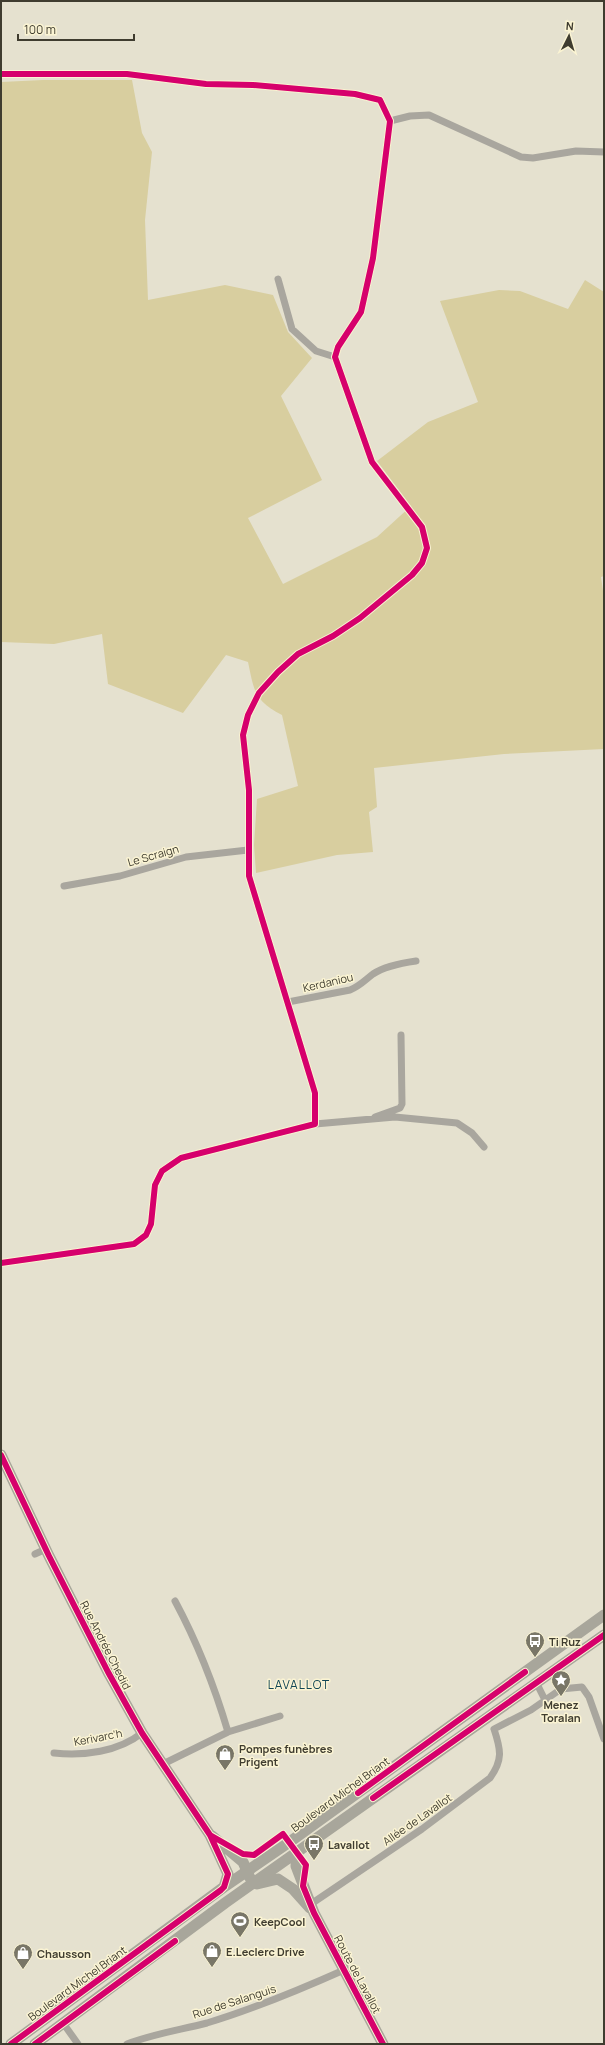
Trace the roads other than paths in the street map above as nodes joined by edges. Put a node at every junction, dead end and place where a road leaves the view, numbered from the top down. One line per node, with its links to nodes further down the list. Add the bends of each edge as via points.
1 (1, 74): 2 (street, via 127,74 206,84 254,85 355,94 380,100)
2 (390, 121): 3 (street, via 429,115 521,157 533,158 576,151); 5 (street, via 374,258 361,312 338,347)
3 (604, 152)
4 (278, 279): 5 (street, via 292,329 316,351)
5 (335, 357): 6 (street, via 372,462 422,527 427,548 422,563 412,575 360,618 333,636 298,654 259,693 248,715 243,735 249,790)
6 (248, 850): 7 (street, Le Scraign, via 186,857 120,876); 9 (street, via 249,876)
7 (64, 886)
8 (416, 961): 9 (street, Kerdaniou, via 374,973 360,986 350,990)
9 (288, 1002): 12 (street, via 315,1093)
10 (401, 1035): 11 (street, via 402,1104 400,1108)
11 (370, 1120): 12 (street); 13 (street, via 395,1117 457,1123 472,1133)
12 (315, 1124): 14 (street, via 181,1158 162,1171 155,1185 151,1224 146,1235 134,1244)
13 (484, 1147)
14 (1, 1263)
15 (1, 1455): 16 (main road, Rue Andrée Chedid)
16 (46, 1549): 17 (street); 28 (main road, Rue Andrée Chedid)
17 (35, 1554)
18 (174, 1601): 27 (street, via 185,1621 218,1701)
19 (600, 1618): 22 (main road, Boulevard Michel Briant)
20 (604, 1635): 21 (main road, Boulevard Michel Briant)
21 (537, 1684): 23 (street); 25 (main road, Boulevard Michel Briant)
22 (495, 1693): 25 (main road); 34 (main road, Boulevard Michel Briant)
23 (545, 1700): 26 (street); 29 (street, via 562,1689 582,1687 589,1697)
24 (280, 1716): 27 (street)
25 (485, 1720): 26 (street); 33 (main road, Boulevard Michel Briant)
26 (494, 1729): 39 (street, Allée de Lavallot, via 500,1748 498,1767 490,1778)
27 (228, 1732): 31 (street)
28 (142, 1733): 30 (street, Kerivarc'h, via 131,1742 110,1749 69,1754); 31 (main road, Rue Andrée Chedid)
29 (604, 1739)
30 (54, 1753)
31 (163, 1764): 32 (main road, Rue Andrée Chedid)
32 (210, 1835): 37 (main road, Rue Andrée Chedid); 37 (main road, Rue Andrée Chedid)
33 (297, 1853): 35 (main road, Boulevard Michel Briant); 36 (main road)
34 (265, 1858): 35 (main road); 37 (main road)
35 (285, 1861): 36 (main road); 38 (main road, Boulevard Michel Briant)
36 (296, 1866): 39 (main road)
37 (239, 1871): 38 (main road); 42 (main road, Boulevard Michel Briant, via 224,1887)
38 (253, 1884): 39 (main road, via 278,1879 293,1889); 41 (main road, Boulevard Michel Briant)
39 (312, 1908): 40 (main road, Route de Lavallot)
40 (344, 1970): 45 (street, Rue de Salanguis, via 270,2002 207,2023); 46 (main road, Route de Lavallot)
41 (63, 2023): 43 (main road, Boulevard Michel Briant); 44 (street)
42 (11, 2044)
43 (35, 2044)
44 (78, 2044)
45 (127, 2044)
46 (383, 2044)

